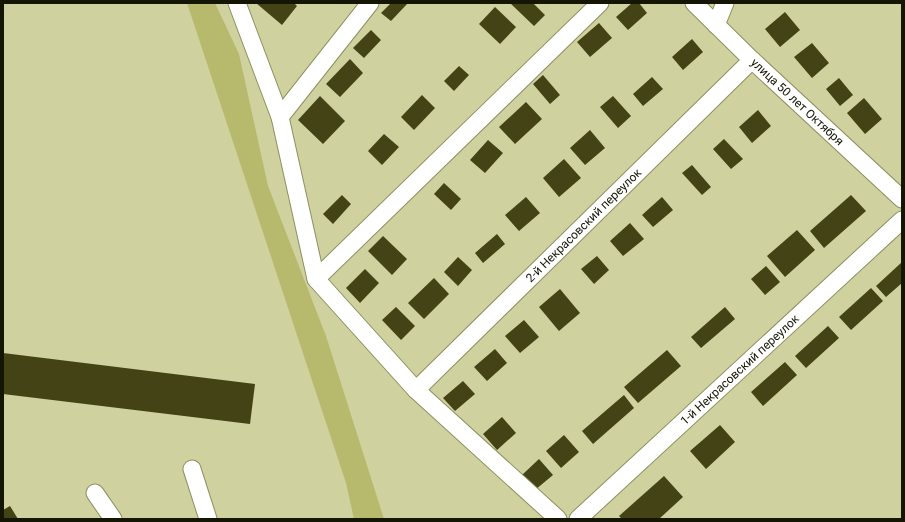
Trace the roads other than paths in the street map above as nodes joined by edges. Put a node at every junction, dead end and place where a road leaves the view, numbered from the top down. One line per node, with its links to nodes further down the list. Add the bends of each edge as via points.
1 (237, 3): 8 (street)
2 (370, 3): 8 (street)
3 (600, 3): 11 (street)
4 (694, 3): 6 (street, улица 50 лет Октября)
5 (725, 3): 6 (street)
6 (716, 25): 7 (street, улица 50 лет Октября)
7 (752, 60): 9 (street, улица 50 лет Октября); 12 (street, 2-й Некрасовский переулок)
8 (280, 117): 11 (street)
9 (902, 200)
10 (902, 220): 18 (street, 1-й Некрасовский переулок)
11 (316, 279): 12 (street)
12 (416, 390): 17 (street)
13 (192, 469): 16 (street)
14 (95, 494): 15 (street)
15 (113, 519)
16 (208, 519)
17 (558, 519)
18 (578, 519)

